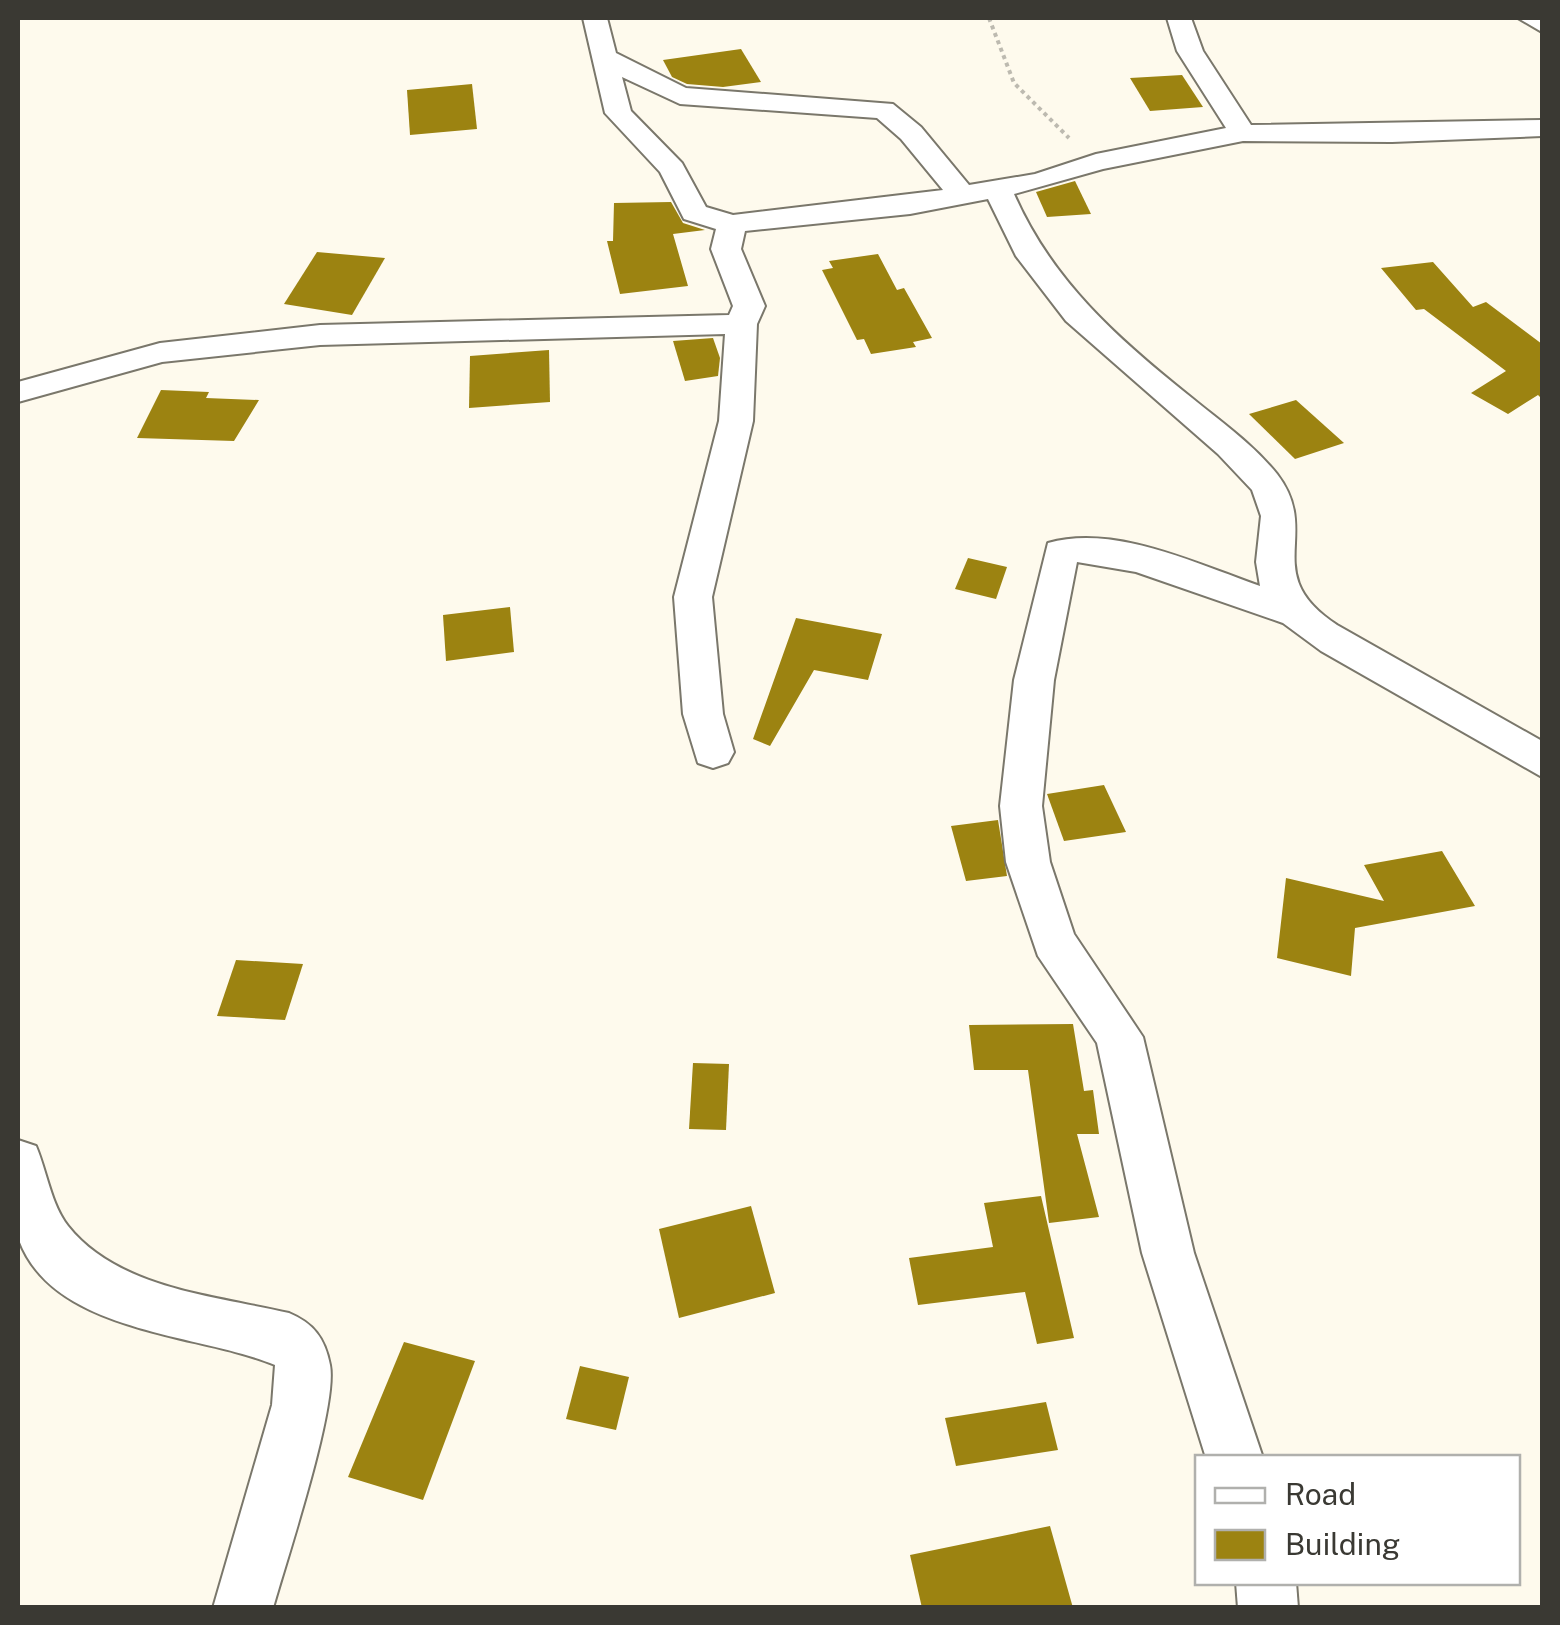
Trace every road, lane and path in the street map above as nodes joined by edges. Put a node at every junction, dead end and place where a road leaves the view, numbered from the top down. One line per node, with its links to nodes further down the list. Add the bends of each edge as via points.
1 (596, 18): 6 (street)
2 (990, 18): 9 (path, via 1014,83)
3 (1180, 18): 8 (street, via 1190,51)
4 (1530, 18): 5 (street)
5 (1542, 25)
6 (606, 58): 10 (street, via 680,96 884,110); 11 (street, via 626,125 672,169 694,213)
7 (1542, 128): 8 (street)
8 (1243, 132): 9 (street)
9 (1096, 162): 10 (street)
10 (981, 193): 11 (street); 14 (street, via 1016,231 1059,297 1267,484 1280,512 1274,577)
11 (732, 224): 12 (street, via 726,249 749,306)
12 (741, 324): 13 (street, via 320,334 146,356); 15 (street, via 736,421 694,596 703,714)
13 (18, 392)
14 (1296, 614): 16 (street); 18 (street, via 1127,557 1078,548 1061,552 1034,680 1020,806 1028,862 1054,942 1118,1037 1168,1253)
15 (713, 752)
16 (1542, 761)
17 (18, 1164): 19 (street, via 38,1221 68,1264 132,1300 289,1340 300,1352 300,1404)
18 (1234, 1455)
19 (243, 1608)

